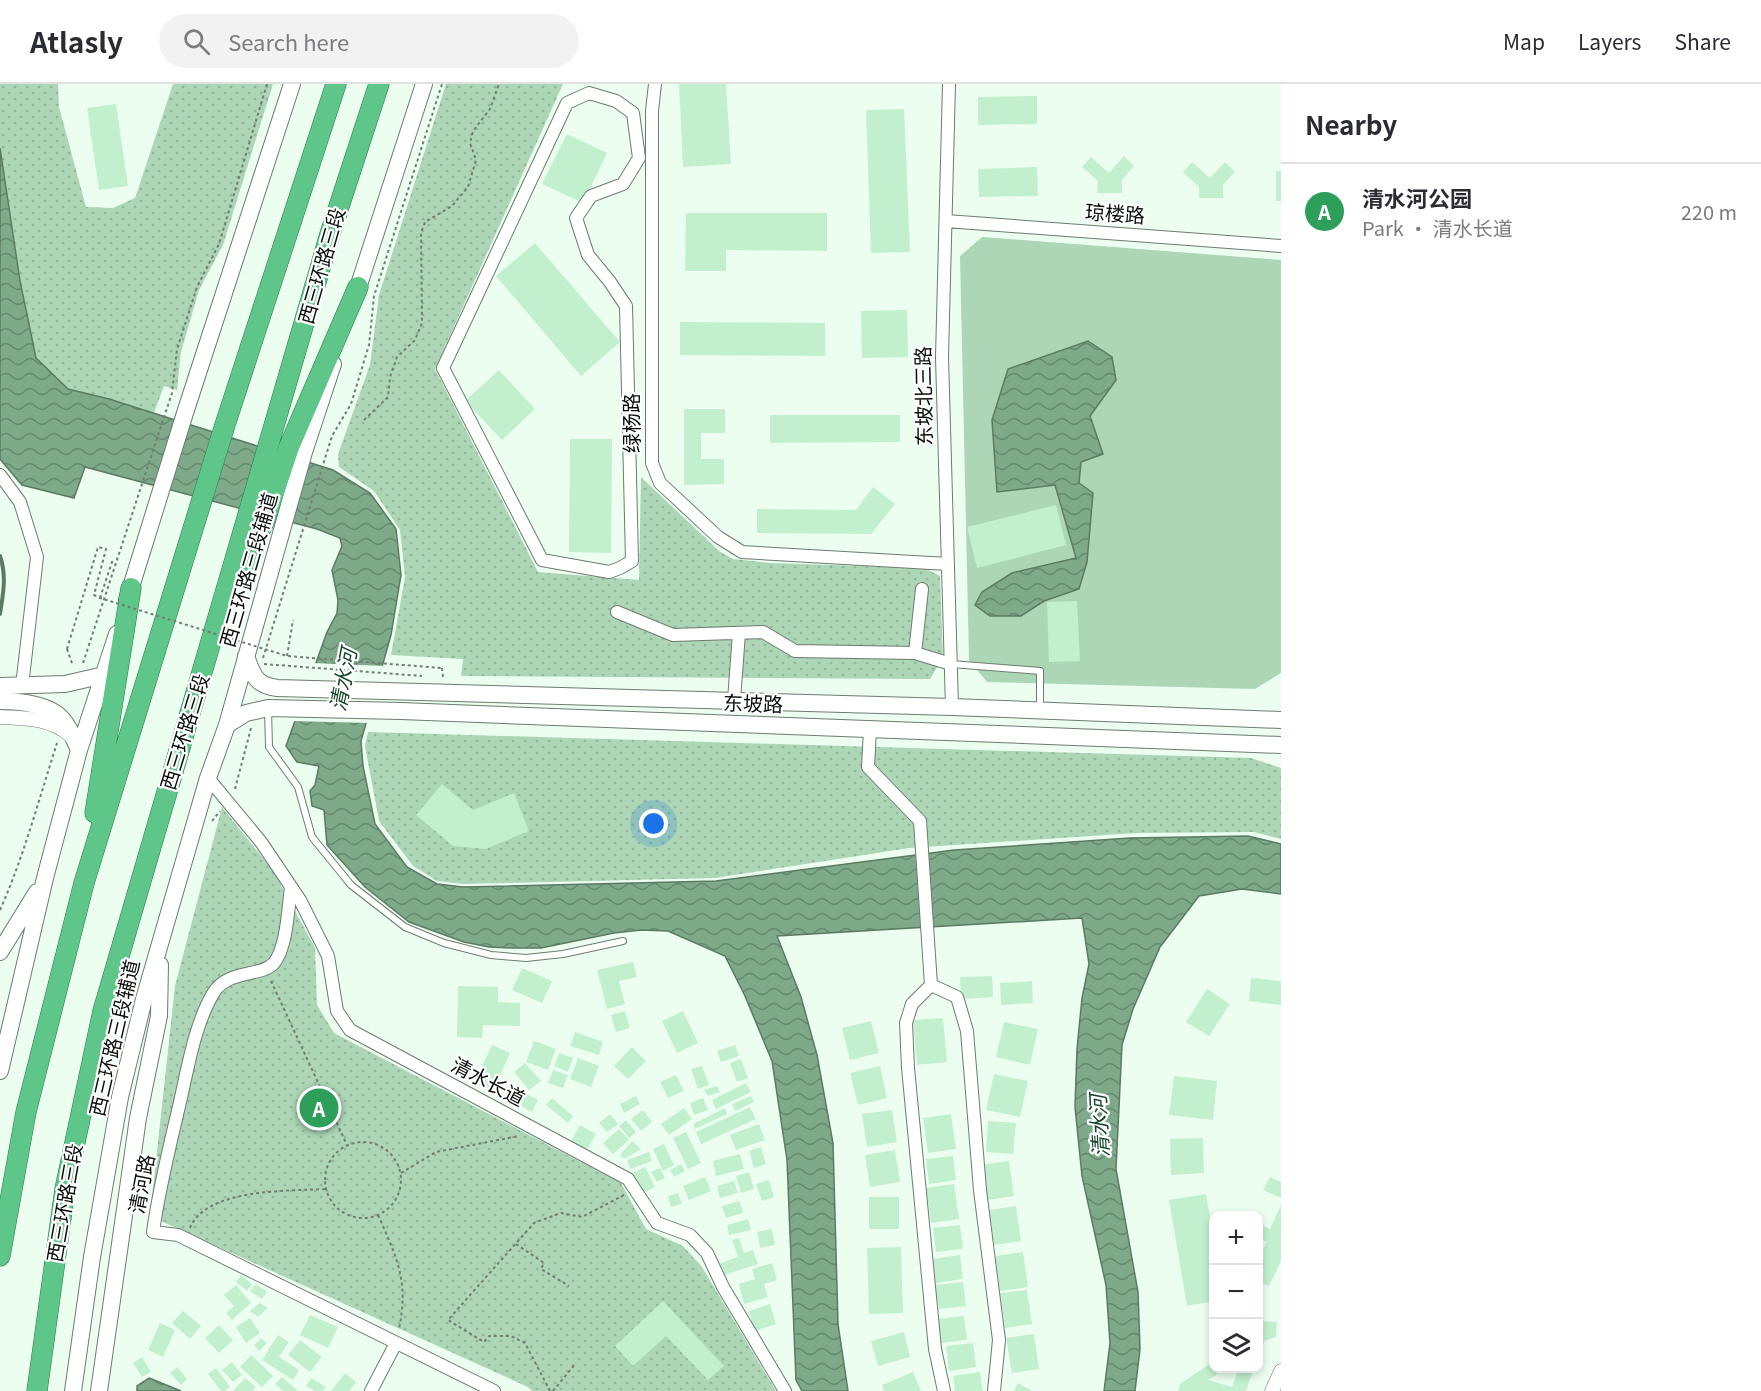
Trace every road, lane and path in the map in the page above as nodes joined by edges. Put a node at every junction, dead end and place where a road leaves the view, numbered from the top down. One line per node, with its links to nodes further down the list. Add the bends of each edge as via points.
1 (267, 84): 36 (path, via 219,244 197,287 177,349 172,393)
2 (292, 84): 20 (main road)
3 (336, 84): 55 (highway, 西三环路三段, via 224,428)
4 (379, 84): 16 (highway, 西三环路三段, via 330,234)
5 (424, 84): 14 (main road)
6 (442, 84): 28 (path, via 374,296 369,345 351,404 332,436)
7 (499, 84): 15 (path, via 490,109 473,131 470,143 476,160 468,188 452,206 425,222 421,233 422,324 415,340 397,357 388,397)
8 (655, 84): 10 (street, 绿杨路)
9 (948, 84): 12 (street, 东坡北三路)
10 (652, 111): 11 (street); 19 (street, 绿杨路, via 652,463 660,483 718,537 742,552)
11 (633, 113): 11 (street, via 639,158 624,184 591,196 576,218 588,255 626,306 632,561 609,572 542,560 443,368 567,103 590,93 616,101)
12 (946, 221): 13 (street, 琼楼路); 19 (street, 东坡北三路, via 942,357)
13 (1281, 246)
14 (358, 287): 16 (highway)
15 (364, 420)
16 (288, 447): 28 (main road, 西三环路三段辅道, via 283,528); 77 (highway, 西三环路三段, via 255,521 217,625 103,1011 65,1189)
17 (0, 475): 38 (street, via 20,502 37,556)
18 (113, 559): 22 (path)
19 (948, 564): 29 (street, 东坡北三路)
20 (131, 588): 31 (main road); 55 (highway)
21 (922, 589): 26 (street)
22 (100, 598): 27 (path, bridge); 36 (path, bridge, via 94,596 106,549 98,547 67,649)
23 (617, 612): 25 (street, via 673,635)
24 (293, 620): 27 (path)
25 (739, 633): 26 (street, via 763,632 795,651); 40 (street)
26 (915, 653): 29 (street)
27 (287, 656): 30 (path, bridge)
28 (253, 660): 32 (path); 39 (main road, 东坡路, via 252,674 258,681); 47 (main road, 西三环路三段辅道)
29 (951, 664): 42 (street, 东坡北三路); 44 (lane, via 1040,670)
30 (442, 668)
31 (104, 675): 36 (main road); 49 (main road)
32 (424, 676)
33 (0, 677): 38 (street)
34 (434, 677): 35 (path)
35 (443, 678)
36 (77, 681): 38 (main road)
37 (0, 686): 38 (main road)
38 (21, 686)
39 (277, 688): 40 (main road, 东坡路); 43 (main road)
40 (734, 700): 42 (main road, 东坡路)
41 (0, 701): 49 (main road, via 42,707 62,717)
42 (952, 707): 44 (main road, 东坡路)
43 (268, 710): 47 (main road, 东坡路, via 246,713); 48 (main road, 东坡路, via 401,711); 52 (path, via 234,793); 59 (lane, via 269,747 298,787 312,837 351,885 405,927 490,956 563,954)
44 (1040, 711): 46 (main road, 东坡路)
45 (0, 717): 49 (street, via 51,723)
46 (1281, 720)
47 (227, 725): 51 (main road, 西三环路三段辅道)
48 (870, 730): 50 (main road, 东坡路); 62 (street, via 868,767 920,821)
49 (72, 739): 54 (main road); 57 (path, via 23,846 18,870)
50 (1281, 745)
51 (208, 778): 52 (street, 清水长道); 58 (main road, 西三环路三段辅道)
52 (227, 801): 53 (path); 56 (street, 清水长道, via 261,842)
53 (209, 826)
54 (45, 878): 60 (main road); 63 (main road)
55 (84, 883): 72 (highway, 西三环路三段, via 24,1123)
56 (291, 888): 61 (street, via 282,948 273,964); 64 (street, 清水长道, via 328,956 337,1011 350,1030)
57 (0, 910)
58 (161, 936): 78 (main road, 西三环路三段辅道, via 120,1097); 79 (main road, via 159,1016 138,1118)
59 (623, 941)
60 (0, 952)
61 (264, 968): 65 (path); 70 (street, 清河路, via 236,975 215,991 195,1037 153,1232)
62 (931, 985): 84 (street, via 912,1004 906,1023 935,1348); 85 (street, via 957,997 967,1030 980,1190 999,1340)
63 (0, 1071)
64 (541, 1132): 66 (path, via 436,1152); 68 (street, 清水长道, via 628,1179)
65 (347, 1146): 66 (path, via 367,1142 379,1145 397,1161); 67 (path, via 328,1165)
66 (400, 1173): 69 (path, via 397,1197)
67 (326, 1189): 69 (path, via 336,1205 352,1216); 70 (path, via 253,1194 214,1203 194,1218)
68 (634, 1189): 71 (path, via 582,1217 561,1213 534,1223); 83 (street, 清水长道, via 657,1223 690,1235 707,1253)
69 (378, 1215): 74 (path, via 397,1258 404,1286)
70 (186, 1239): 74 (street, 清河路)
71 (516, 1244): 73 (path, via 544,1263 541,1269); 82 (path, via 448,1320 484,1342 489,1336 511,1336 525,1343)
72 (0, 1256)
73 (569, 1286)
74 (396, 1343): 80 (street); 81 (street, 清河路)
75 (576, 1364): 82 (path)
76 (1281, 1371): 86 (street)
77 (37, 1391)
78 (74, 1391)
79 (99, 1391)
80 (372, 1391)
81 (494, 1391)
82 (551, 1391)
83 (785, 1391)
84 (944, 1391)
85 (994, 1391)
86 (1272, 1391)

